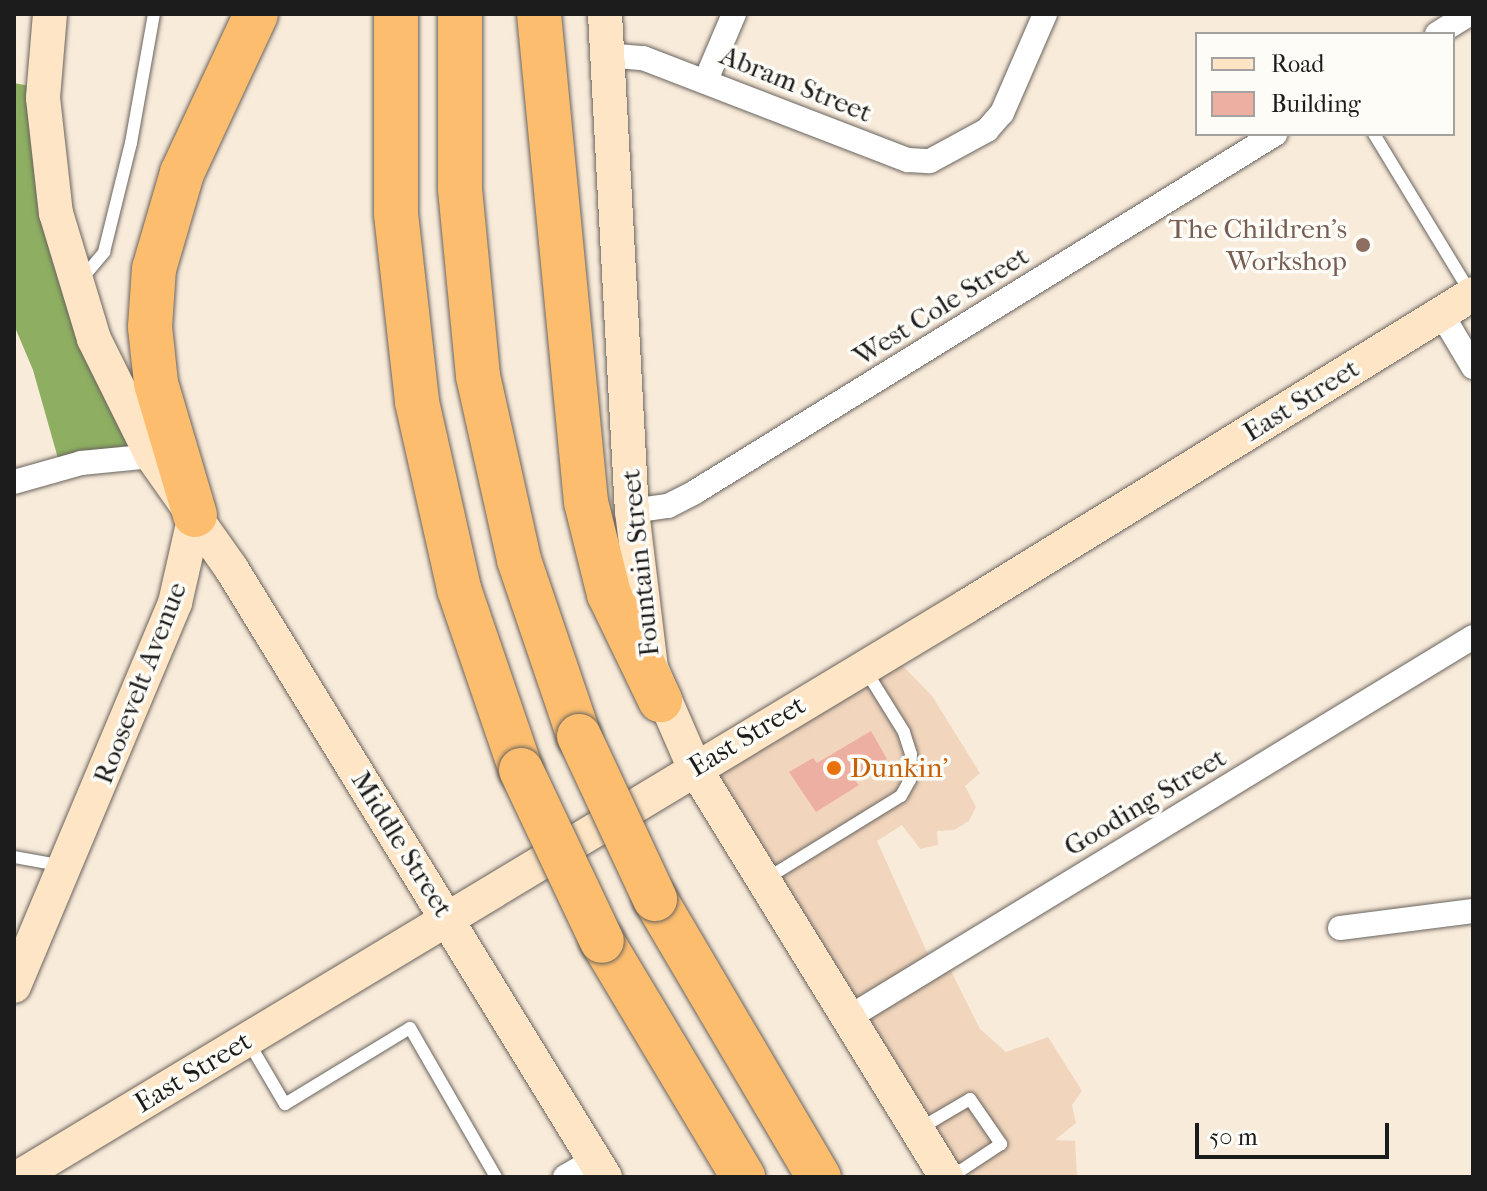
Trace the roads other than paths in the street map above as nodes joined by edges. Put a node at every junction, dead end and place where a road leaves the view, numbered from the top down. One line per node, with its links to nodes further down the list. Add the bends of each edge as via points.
1 (50, 14): 16 (street, via 43,98 56,213)
2 (154, 14): 16 (lane, via 131,143 104,252)
3 (256, 14): 23 (highway, via 182,173 153,278 156,383)
4 (396, 14): 42 (highway, bridge, via 396,214 417,402 459,589 521,770 602,941)
5 (460, 14): 43 (highway, bridge, via 460,189 478,376 519,560 579,736 655,899)
6 (539, 14): 26 (highway, via 586,502 609,594)
7 (605, 14): 12 (street, Fountain Street)
8 (734, 14): 13 (street)
9 (1045, 14): 13 (street, Abram Street, via 1002,113 962,147 930,161 908,160)
10 (1469, 14): 11 (street)
11 (1440, 32)
12 (606, 55): 13 (street, Abram Street, via 643,58); 22 (street, Fountain Street)
13 (706, 80)
14 (1272, 136): 22 (street, West Cole Street, via 695,492 668,506)
15 (1375, 136): 17 (lane)
16 (75, 286): 20 (street, via 94,339)
17 (1472, 294): 18 (street, East Street)
18 (1441, 313): 19 (street); 25 (street, East Street)
19 (1473, 367)
20 (152, 456): 21 (street, via 81,463); 23 (street)
21 (14, 482)
22 (632, 511): 26 (street, Fountain Street, via 645,637)
23 (195, 515): 29 (street, Roosevelt Avenue, via 175,603); 32 (street, Middle Street)
24 (1473, 637): 35 (street, Gooding Street)
25 (863, 667): 27 (street, East Street); 30 (lane, via 904,732 911,754 910,780 901,796)
26 (660, 700): 27 (street, Fountain Street)
27 (694, 767): 30 (street, Fountain Street); 32 (street, East Street)
28 (14, 857): 29 (lane)
29 (67, 866): 34 (street, Roosevelt Avenue)
30 (763, 881): 35 (street, Fountain Street)
31 (1473, 911): 33 (street)
32 (448, 919): 36 (street, East Street); 38 (street, Middle Street)
33 (1340, 928)
34 (14, 986)
35 (848, 1018): 37 (street, Fountain Street)
36 (247, 1040): 39 (street, East Street); 40 (lane, via 285,1104 410,1028)
37 (917, 1130): 44 (street, Fountain Street); 44 (lane, via 970,1099 1001,1144)
38 (600, 1168): 41 (street)
39 (19, 1177)
40 (496, 1177)
41 (565, 1177)
42 (743, 1177)
43 (819, 1177)
44 (948, 1177)

